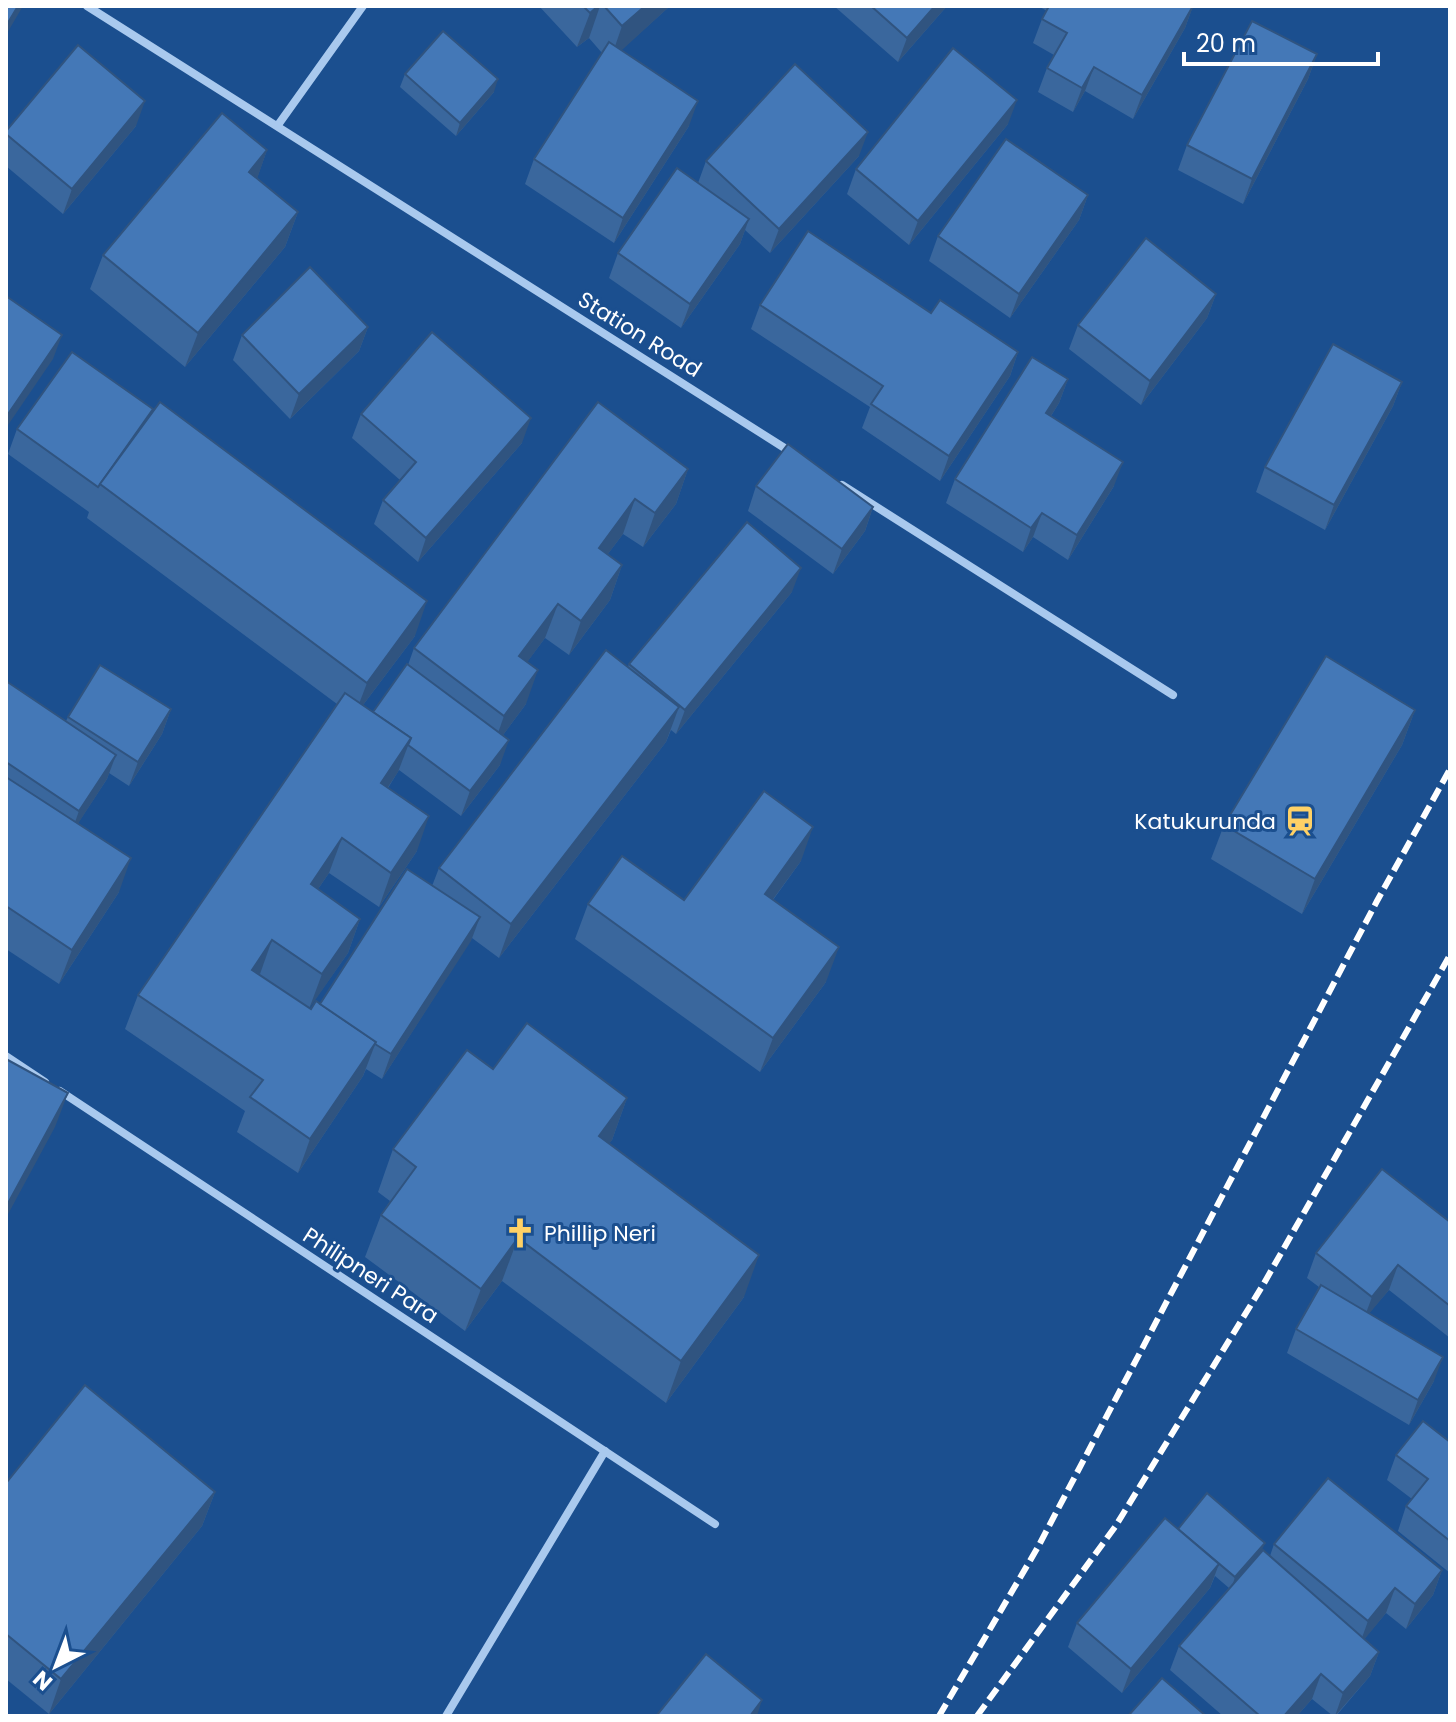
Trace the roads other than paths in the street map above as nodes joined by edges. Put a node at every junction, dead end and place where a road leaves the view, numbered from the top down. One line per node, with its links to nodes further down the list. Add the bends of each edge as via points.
1 (87, 6): 3 (street, Station Road)
2 (363, 6): 3 (street)
3 (278, 125): 4 (street, Station Road)
4 (799, 457)
5 (839, 482): 6 (street)
6 (1173, 695)
7 (6, 1056): 8 (street, Philipneri Para)
8 (605, 1451): 9 (street, Philipneri Para); 10 (street)
9 (715, 1524)
10 (446, 1716)

